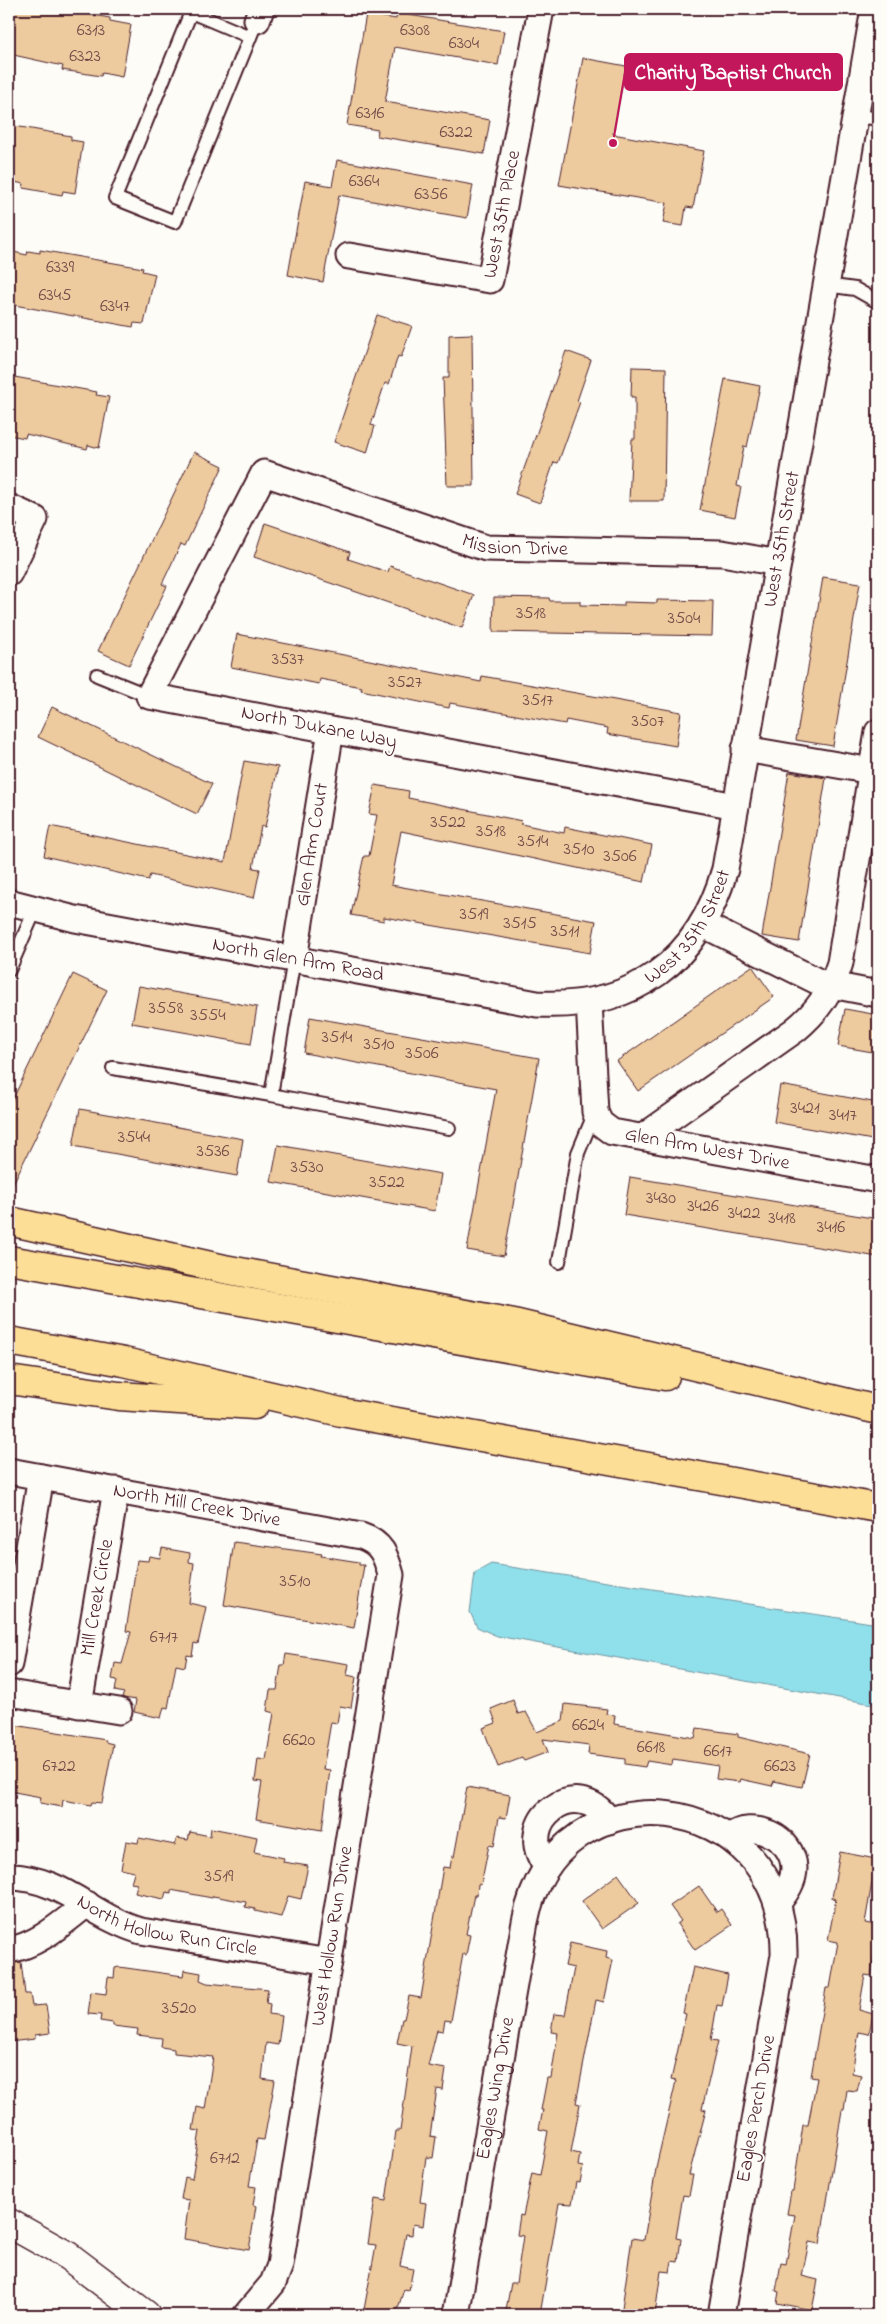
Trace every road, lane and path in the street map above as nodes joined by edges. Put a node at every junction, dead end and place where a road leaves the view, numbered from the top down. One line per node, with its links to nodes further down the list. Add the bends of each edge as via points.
1 (541, 9): 5 (street, West 35th Place, via 490,280)
2 (874, 9): 4 (street, West 35th Street)
3 (256, 22): 3 (lane, via 175,222 115,198 191,12)
4 (867, 117): 6 (street, West 35th Street)
5 (349, 256)
6 (826, 285): 7 (lane, via 855,289); 9 (street, West 35th Street)
7 (878, 302)
8 (9, 507): 10 (street, via 35,519)
9 (778, 563): 12 (street, Mission Drive, via 722,553 486,548 264,473); 15 (street, West 35th Street)
10 (9, 573)
11 (97, 675): 12 (lane)
12 (150, 696): 13 (street, North Dukane Way)
13 (331, 730): 17 (street, North Dukane Way); 21 (street, Glen Arm Court)
14 (878, 732): 16 (street)
15 (746, 750): 16 (street); 17 (street, West 35th Street)
16 (872, 771): 23 (street, via 840,963)
17 (736, 806): 20 (street, West 35th Street, via 725,869)
18 (9, 902): 19 (street, North Glen Arm Road)
19 (35, 910): 21 (street, North Glen Arm Road); 22 (lane)
20 (702, 924): 23 (street); 25 (street, West 35th Street, via 683,951 659,973 634,988)
21 (294, 960): 25 (street, North Glen Arm Road, via 530,1003); 27 (lane)
22 (9, 970)
23 (833, 986): 24 (street); 30 (street, via 807,1020 795,1030)
24 (878, 994)
25 (589, 1002): 28 (street)
26 (113, 1068): 27 (lane)
27 (271, 1095): 29 (lane)
28 (595, 1112): 30 (street, Glen Arm West Drive, via 600,1123 612,1132); 34 (lane, via 578,1153)
29 (449, 1128)
30 (643, 1138): 31 (street, Glen Arm West Drive)
31 (878, 1180)
32 (9, 1221): 37 (highway, via 224,1269 514,1323)
33 (9, 1260): 37 (highway, via 501,1349)
34 (559, 1262)
35 (9, 1341): 38 (highway, via 124,1362)
36 (9, 1380): 38 (highway, via 119,1396)
37 (878, 1411)
38 (341, 1412): 42 (highway)
39 (9, 1471): 40 (street, North Mill Creek Drive)
40 (41, 1477): 41 (street, North Mill Creek Drive); 44 (street)
41 (116, 1490): 43 (street, North Mill Creek Drive, via 361,1536); 46 (street, Mill Creek Circle)
42 (878, 1508)
43 (382, 1549): 56 (street, West Hollow Run Drive, via 391,1575)
44 (9, 1664)
45 (9, 1692): 46 (street)
46 (79, 1704): 47 (street)
47 (119, 1712)
48 (675, 1814): 49 (street, Eagles Wing Drive, via 644,1813); 50 (street, Eagles Perch Drive, via 705,1823)
49 (609, 1821): 51 (street, Eagles Wing Drive, via 586,1831); 51 (street, via 599,1809 584,1802 570,1801 555,1806 542,1817 536,1841 538,1853)
50 (729, 1836): 53 (street, Eagles Perch Drive, via 766,1876); 53 (street, via 742,1830 758,1830 777,1837 787,1849 794,1868 790,1887)
51 (547, 1867): 60 (street, Eagles Wing Drive, via 526,1912)
52 (9, 1877): 54 (street, North Hollow Run Circle, via 26,1877 49,1883)
53 (778, 1903): 61 (street, Eagles Perch Drive, via 784,1955)
54 (87, 1904): 55 (street, via 36,1941); 56 (street, North Hollow Run Circle, via 120,1923 140,1930)
55 (9, 1950)
56 (330, 1962): 59 (street, West Hollow Run Drive, via 280,2265 272,2283)
57 (9, 2223): 58 (street, via 68,2256)
58 (146, 2315)
59 (246, 2315)
60 (456, 2315)
61 (721, 2315)

